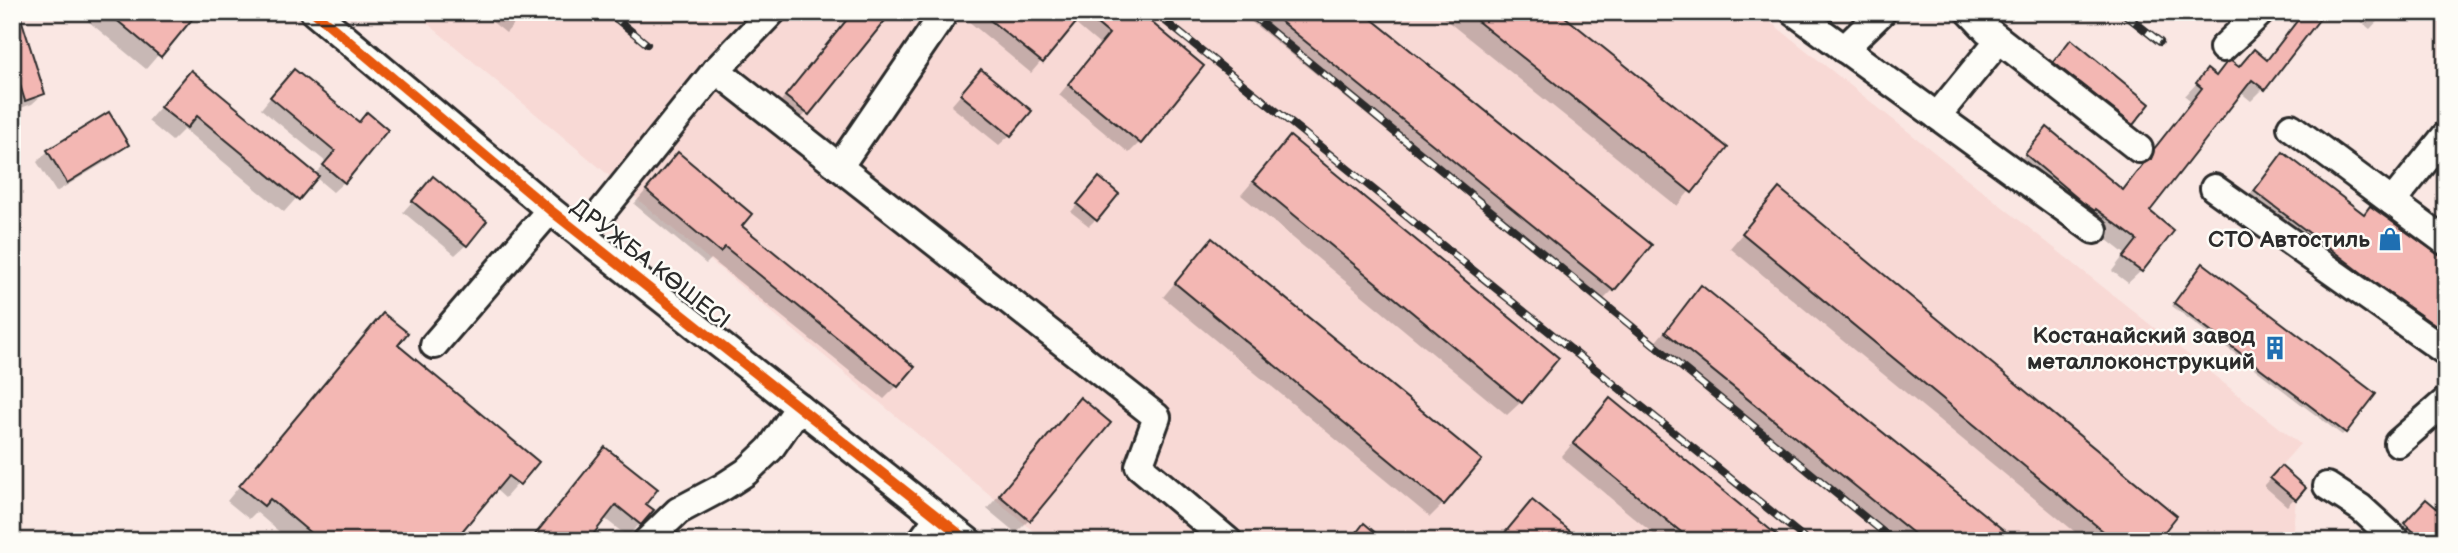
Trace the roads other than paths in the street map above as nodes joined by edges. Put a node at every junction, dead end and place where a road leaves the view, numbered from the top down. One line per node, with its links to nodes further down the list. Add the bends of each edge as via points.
1 (314, 12): 19 (street, ДРУЖБА КӨШЕСІ)
2 (772, 12): 11 (street)
3 (945, 12): 16 (street)
4 (1794, 12): 10 (street)
5 (1882, 12): 10 (street)
6 (1970, 12): 8 (street)
7 (2261, 12): 9 (street)
8 (1999, 40): 12 (street); 15 (street)
9 (2223, 48)
10 (1844, 49): 12 (street)
11 (716, 70): 16 (street); 21 (street)
12 (1937, 116): 20 (street)
13 (2291, 127): 18 (street)
14 (2446, 135): 18 (street)
15 (2139, 149)
16 (839, 167): 33 (street, via 1157,417 1139,466)
17 (2214, 188): 24 (street)
18 (2392, 202): 22 (street)
19 (550, 210): 21 (street, ДРУЖБА КӨШЕСІ); 23 (street)
20 (2094, 230)
21 (583, 235): 26 (street, ДРУЖБА КӨШЕСІ)
22 (2446, 242)
23 (434, 345)
24 (2446, 352)
25 (2446, 401): 27 (street)
26 (799, 407): 29 (street, ДРУЖБА КӨШЕСІ); 30 (street, via 770,449 746,472 678,512)
27 (2398, 443)
28 (2328, 486): 34 (street)
29 (938, 518): 31 (street); 32 (street, ДРУЖБА КӨШЕСІ)
30 (647, 541)
31 (921, 541)
32 (968, 541)
33 (1227, 541)
34 (2397, 541)

